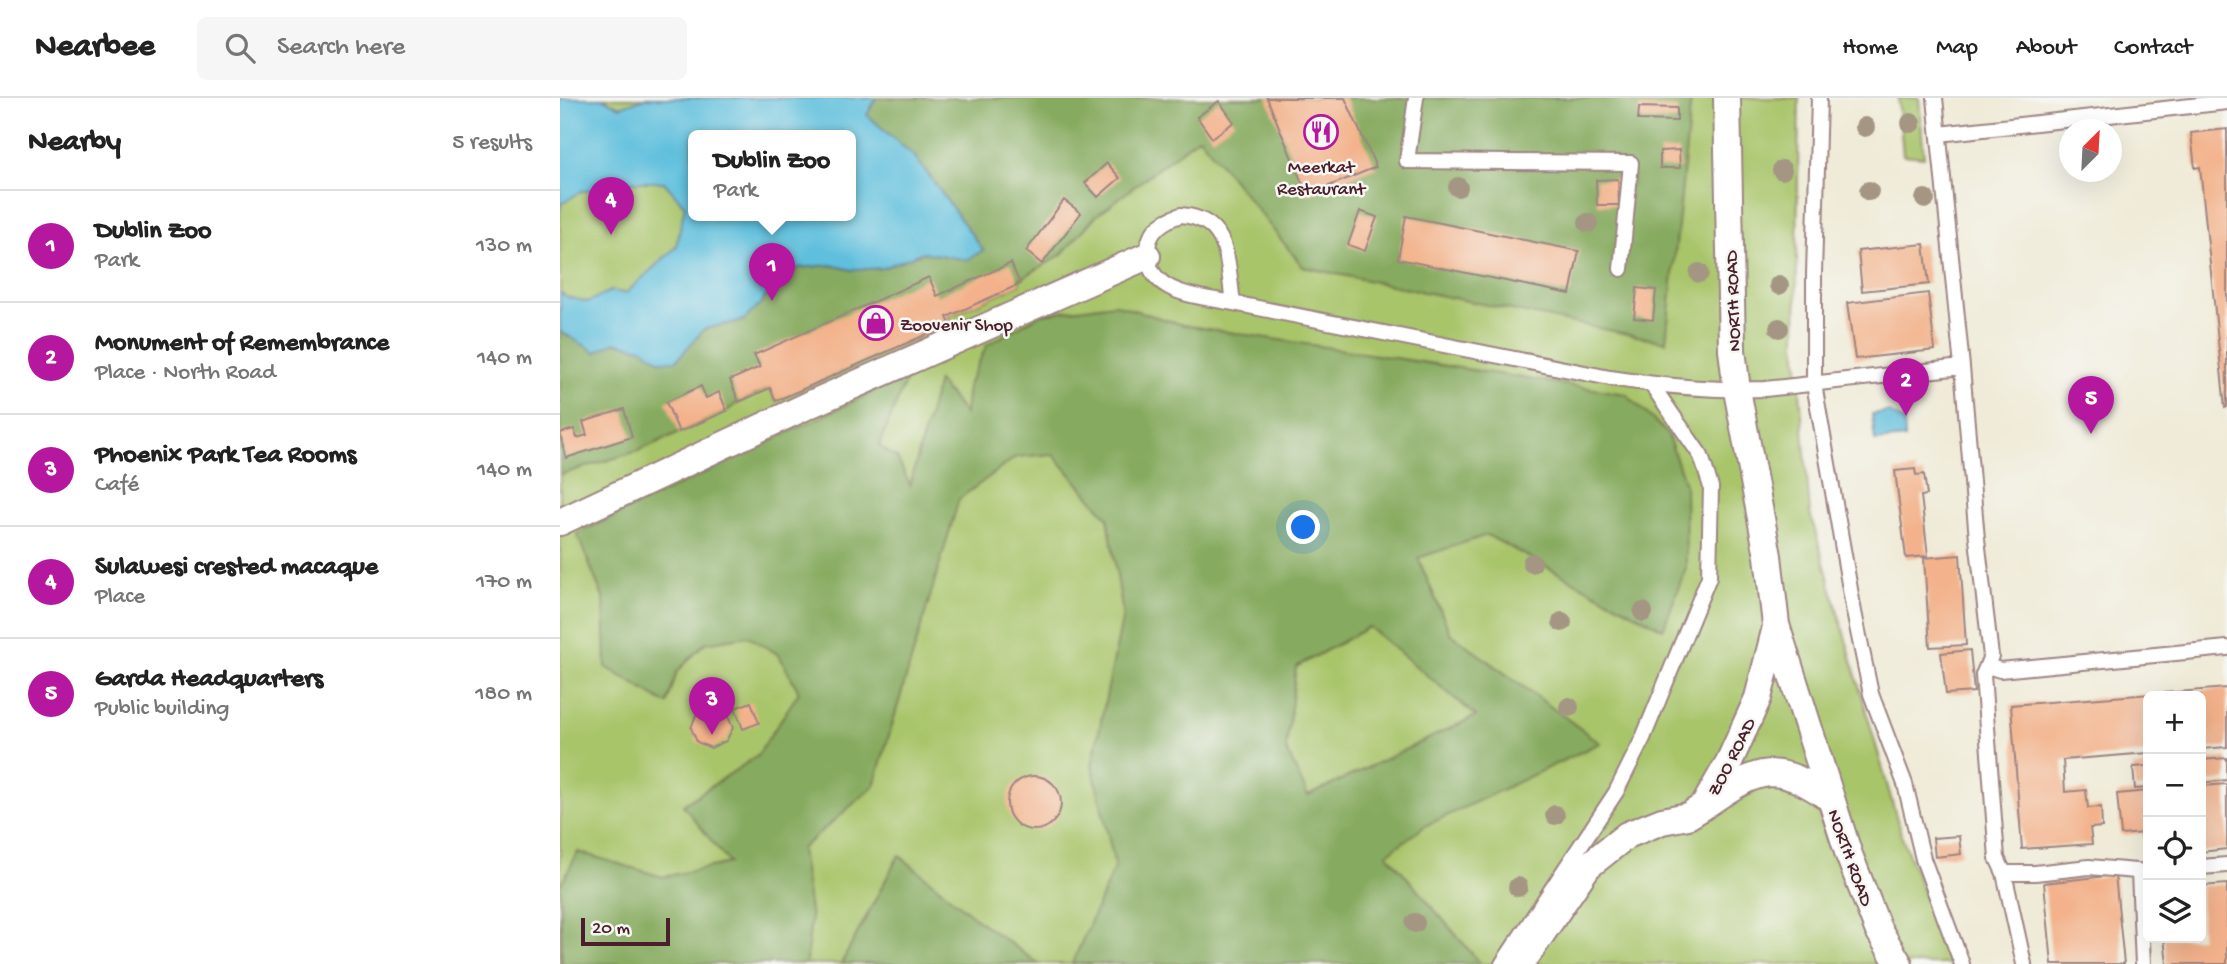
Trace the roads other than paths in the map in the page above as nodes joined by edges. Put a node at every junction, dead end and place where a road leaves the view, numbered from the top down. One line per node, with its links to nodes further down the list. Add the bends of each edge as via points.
1 (1416, 98): 8 (lane, via 1407,161 1630,163)
2 (1727, 98): 13 (street, NORTH ROAD, via 1729,285)
3 (1819, 98): 12 (lane)
4 (1936, 98): 6 (lane)
5 (2227, 102): 6 (lane)
6 (1939, 134): 10 (lane)
7 (1147, 256): 9 (lane, via 1150,271 1172,290); 9 (lane, via 1155,229 1167,219 1195,216 1210,223 1221,236); 14 (street, via 811,404)
8 (1621, 269)
9 (1233, 303): 11 (lane)
10 (1962, 368): 12 (lane); 17 (lane, via 1991,656)
11 (1651, 384): 13 (lane); 25 (lane, via 1701,456 1711,487 1709,577 1616,792)
12 (1814, 384): 13 (lane); 28 (lane, via 1871,694)
13 (1737, 390): 15 (street, NORTH ROAD)
14 (560, 522)
15 (1776, 625): 18 (street, NORTH ROAD); 19 (street, ZOO ROAD, via 1758,698)
16 (2227, 648): 17 (lane, via 2000,670)
17 (1987, 666): 23 (lane, via 1983,675 1997,858)
18 (1831, 799): 19 (street, via 1811,785 1772,772 1748,777); 27 (street, NORTH ROAD, via 1878,929)
19 (1704, 806): 26 (street, ZOO ROAD, via 1688,817 1662,821 1627,835 1588,866)
20 (2227, 865): 21 (lane)
21 (2206, 867)
22 (2143, 872): 23 (lane, via 2089,867)
23 (2004, 873): 29 (lane)
24 (2144, 880): 30 (lane)
25 (1502, 964)
26 (1521, 964)
27 (1899, 964)
28 (1962, 964)
29 (2024, 964)
30 (2143, 964)

